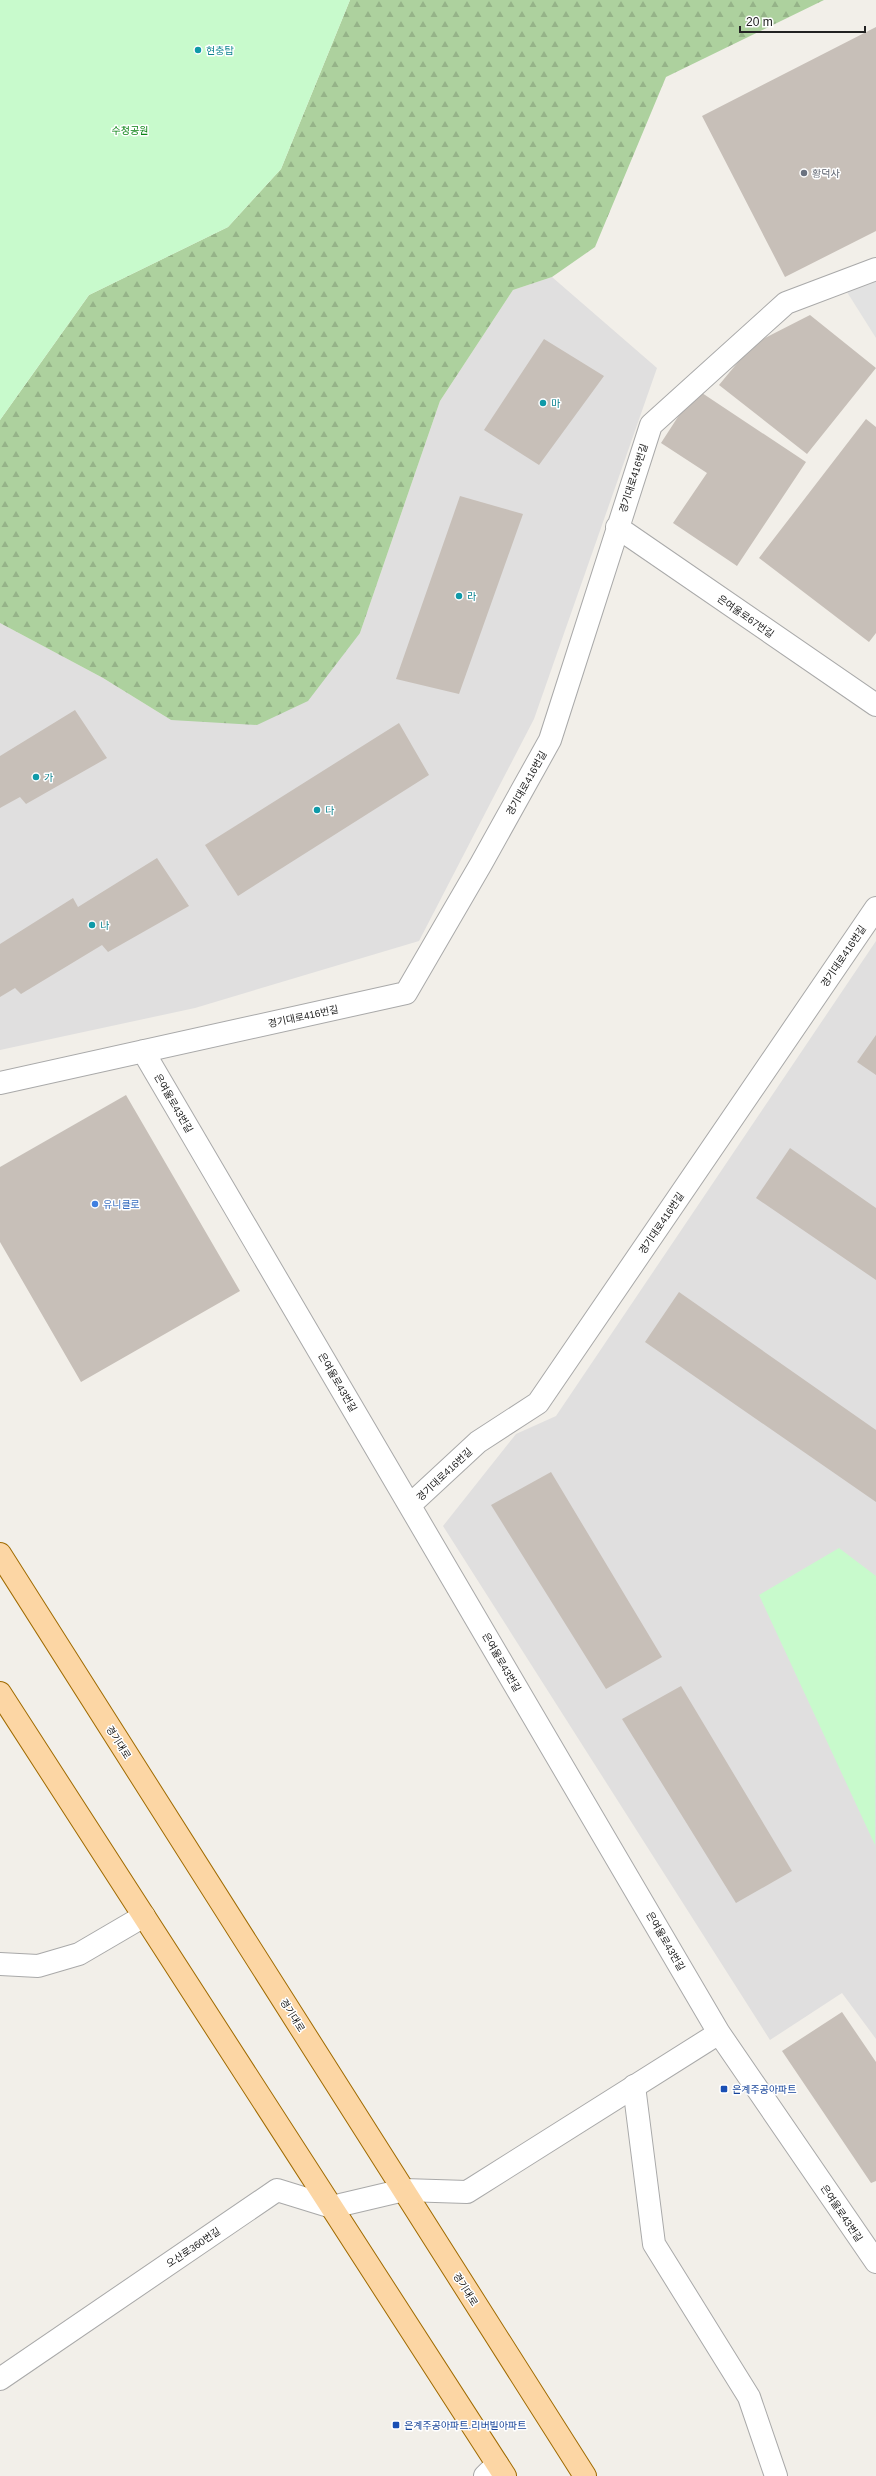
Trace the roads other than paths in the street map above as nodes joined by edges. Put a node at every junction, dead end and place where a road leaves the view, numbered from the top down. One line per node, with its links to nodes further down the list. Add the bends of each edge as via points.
1 (876, 269): 2 (street, 경기대로416번길, via 786,303 651,424)
2 (617, 527): 3 (street, 은여울로67번길); 5 (street, 경기대로416번길, via 550,740 406,993)
3 (876, 706)
4 (876, 908): 7 (street, 경기대로416번길, via 538,1403 478,1442)
5 (143, 1051): 6 (street, 경기대로416번길); 7 (street, 은여울로43번길)
6 (0, 1083)
7 (410, 1505): 12 (street, 은여울로43번길)
8 (0, 1554): 14 (main road, 경기대로)
9 (0, 1693): 10 (main road)
10 (144, 1916): 11 (street, via 79,1954 38,1966); 15 (main road)
11 (0, 1964)
12 (719, 2033): 13 (street); 16 (street, 은여울로43번길)
13 (634, 2086): 14 (street, via 467,2192); 20 (street, via 654,2244 749,2396)
14 (404, 2190): 15 (street); 19 (main road, 경기대로)
15 (332, 2207): 17 (street, 오산로360번길, via 276,2190); 18 (main road)
16 (876, 2262)
17 (0, 2379)
18 (496, 2472)
19 (585, 2476)
20 (776, 2476)

